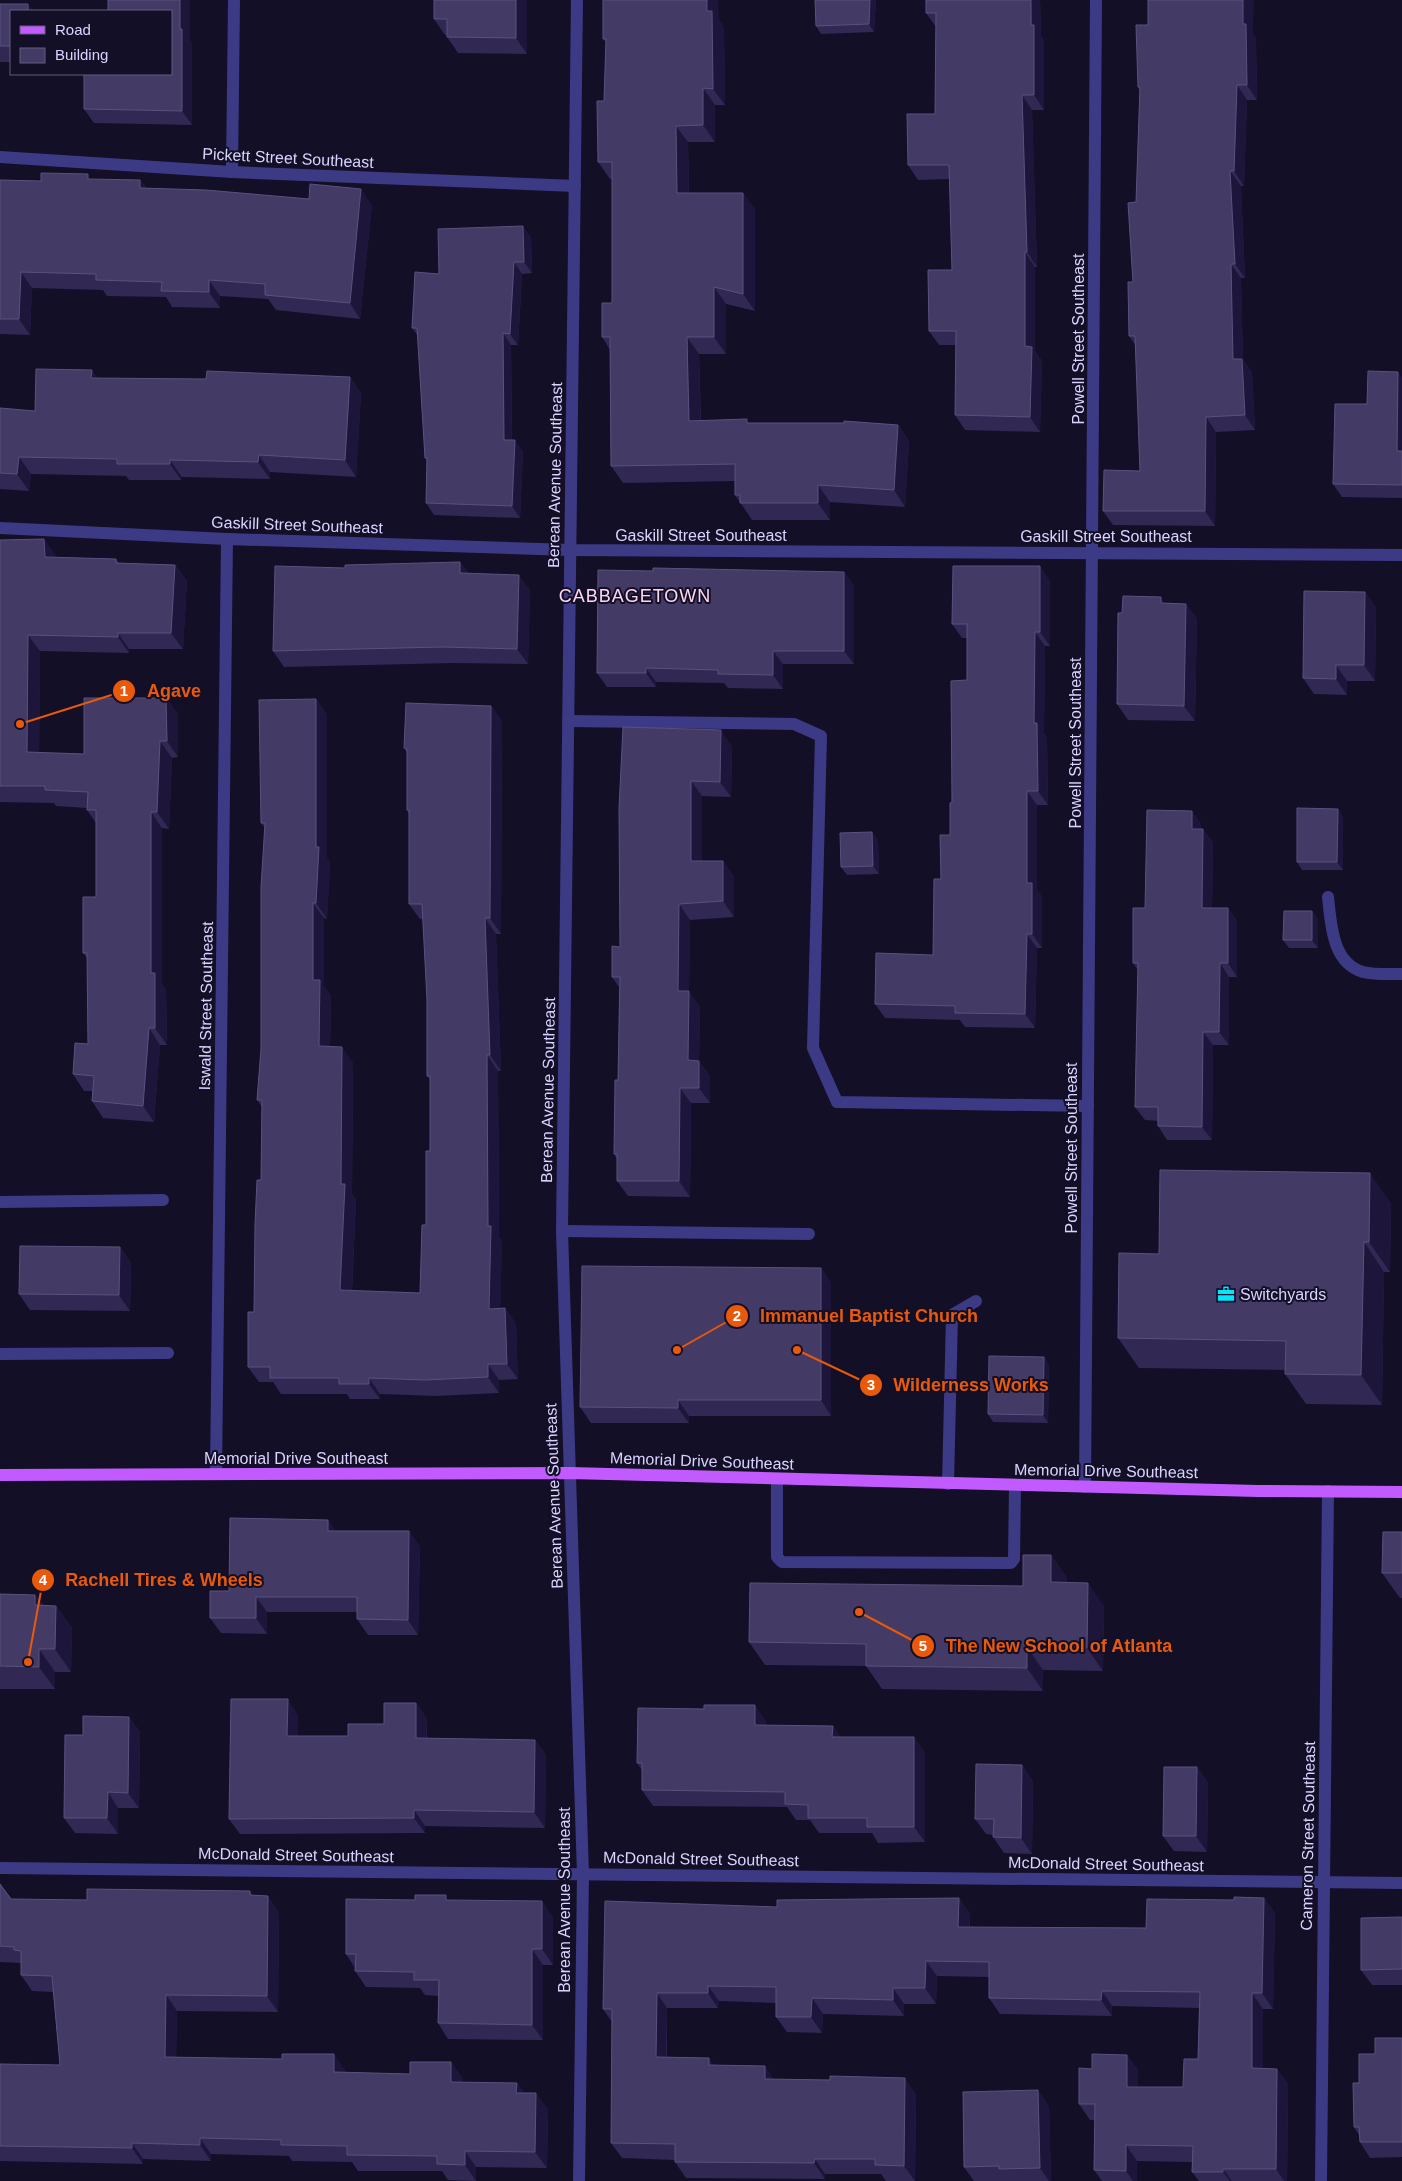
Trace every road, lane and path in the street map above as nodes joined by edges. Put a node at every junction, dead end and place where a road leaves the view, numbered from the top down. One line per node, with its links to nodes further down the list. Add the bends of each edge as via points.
1 (234, 0): 5 (street)
2 (577, 0): 6 (street, Berean Avenue Southeast)
3 (1096, 0): 10 (street, Powell Street Southeast)
4 (0, 157): 5 (street, Pickett Street Southeast)
5 (232, 172): 6 (street, Pickett Street Southeast)
6 (575, 186): 9 (street, Berean Avenue Southeast)
7 (0, 528): 8 (street, Gaskill Street Southeast)
8 (227, 539): 9 (street, Gaskill Street Southeast); 24 (street, Iswald Street Southeast)
9 (570, 550): 10 (street, Gaskill Street Southeast); 12 (street, Berean Avenue Southeast)
10 (1093, 552): 11 (street, Gaskill Street Southeast); 15 (street, Powell Street Southeast)
11 (1402, 555)
12 (568, 721): 15 (street, via 794,724 821,736 813,1048 838,1102); 18 (street, Berean Avenue Southeast)
13 (1328, 897): 14 (street, via 1340,956 1349,966 1364,972)
14 (1402, 974)
15 (1088, 1106): 29 (street, Powell Street Southeast)
16 (163, 1200): 17 (street)
17 (0, 1202)
18 (562, 1231): 19 (street); 23 (street, Berean Avenue Southeast)
19 (809, 1234)
20 (976, 1301): 27 (street, via 952,1315)
21 (168, 1353): 22 (street)
22 (0, 1354)
23 (570, 1473): 24 (main road, Memorial Drive Southeast); 26 (main road, Memorial Drive Southeast); 33 (street, Berean Avenue Southeast)
24 (216, 1474): 25 (main road, Memorial Drive Southeast)
25 (0, 1475)
26 (778, 1479): 27 (main road, Memorial Drive Southeast); 28 (street, via 777,1557 782,1562 1012,1563)
27 (948, 1484): 28 (main road, Memorial Drive Southeast)
28 (1015, 1485): 29 (main road, Memorial Drive Southeast)
29 (1085, 1487): 30 (main road, Memorial Drive Southeast)
30 (1328, 1491): 31 (main road, Memorial Drive Southeast); 34 (street, Cameron Street Southeast)
31 (1402, 1492)
32 (0, 1868): 33 (street, McDonald Street Southeast)
33 (583, 1874): 34 (street, McDonald Street Southeast); 36 (street, Berean Avenue Southeast)
34 (1324, 1883): 35 (street, McDonald Street Southeast); 37 (street, Cameron Street Southeast)
35 (1402, 1883)
36 (579, 2181)
37 (1321, 2181)

